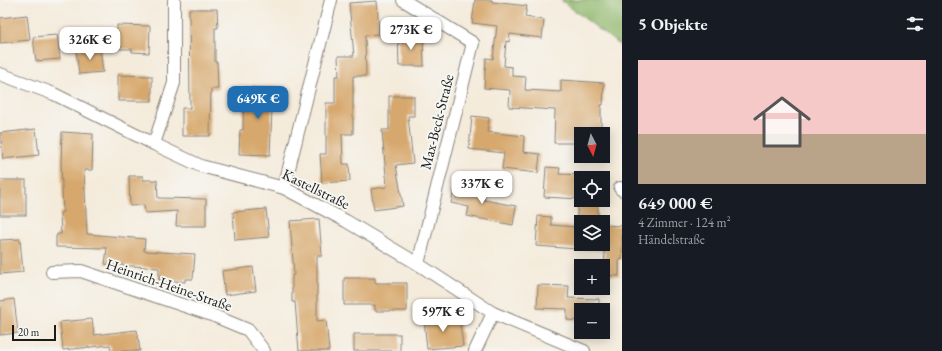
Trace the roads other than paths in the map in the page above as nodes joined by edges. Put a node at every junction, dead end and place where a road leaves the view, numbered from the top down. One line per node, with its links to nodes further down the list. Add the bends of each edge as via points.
1 (174, 0): 5 (street, via 174,83)
2 (331, 0): 6 (street)
3 (403, 0): 7 (street, Max-Beck-Straße, via 473,43)
4 (0, 74): 5 (street, Kastellstraße, via 54,94)
5 (154, 144): 6 (street, Kastellstraße, via 201,166)
6 (284, 188): 7 (street, Kastellstraße)
7 (418, 264): 9 (street, Kastellstraße)
8 (52, 272): 10 (street, Heinrich-Heine-Straße, via 81,271 212,315 248,330)
9 (493, 313): 11 (street); 12 (street, Kastellstraße)
10 (264, 351)
11 (475, 351)
12 (584, 351)

